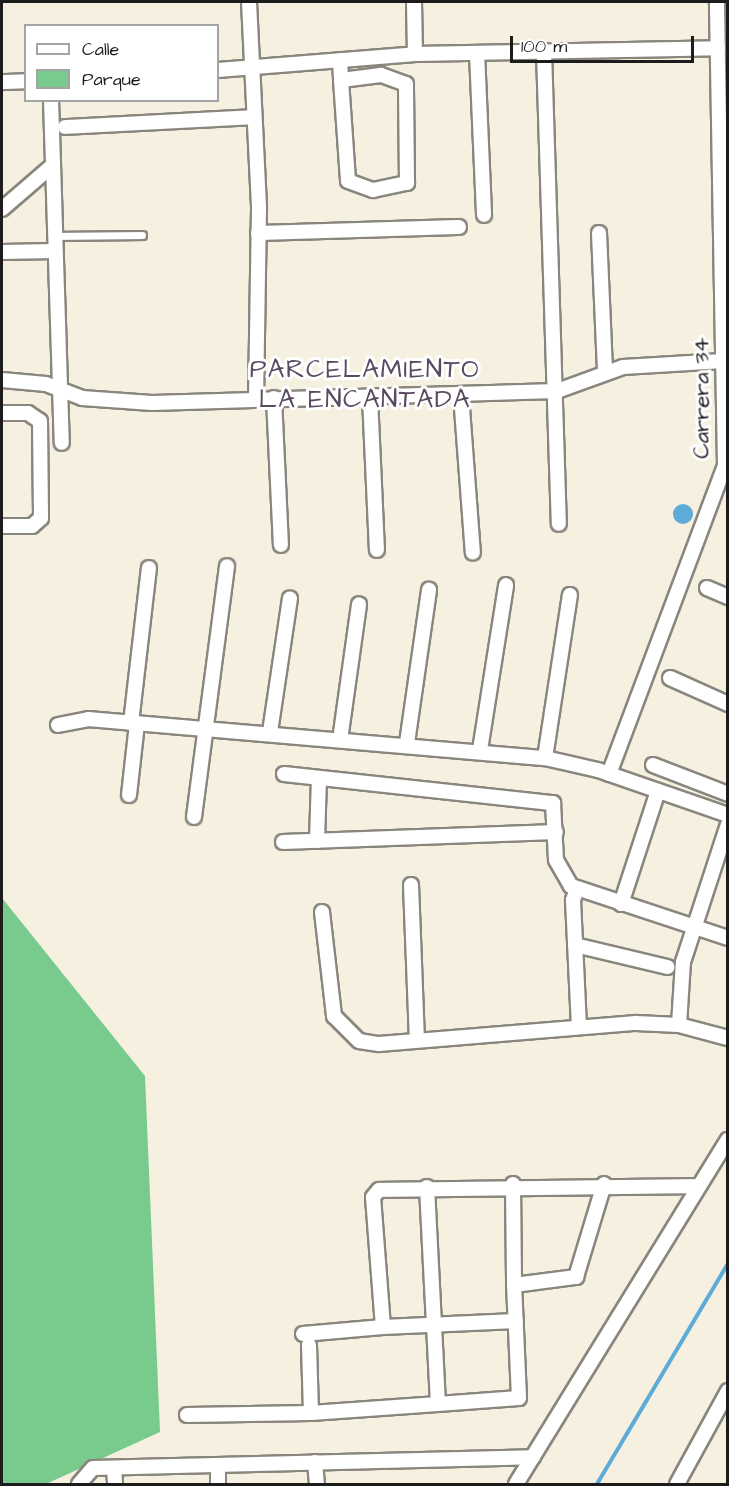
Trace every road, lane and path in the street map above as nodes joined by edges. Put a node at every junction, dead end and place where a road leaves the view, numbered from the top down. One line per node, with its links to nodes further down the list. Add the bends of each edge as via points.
1 (249, 2): 9 (street)
2 (414, 2): 7 (street)
3 (717, 2): 4 (street, Carrera 34)
4 (718, 48): 5 (street); 27 (street, Carrera 34)
5 (544, 51): 6 (street); 31 (street)
6 (477, 53): 7 (street); 19 (street)
7 (415, 54): 8 (street)
8 (340, 60): 9 (street); 11 (street)
9 (252, 68): 10 (street); 15 (street)
10 (219, 70)
11 (341, 80): 11 (street, via 348,181 374,190 407,183 406,84 381,75)
12 (24, 81): 13 (street)
13 (2, 82)
14 (51, 102): 17 (street)
15 (254, 117): 16 (street); 21 (street)
16 (65, 127)
17 (53, 165): 18 (street); 24 (street)
18 (2, 209)
19 (484, 215)
20 (459, 227): 21 (street)
21 (258, 233): 34 (street)
22 (600, 233): 28 (street)
23 (142, 235): 24 (lane)
24 (55, 236): 25 (street)
25 (55, 251): 26 (street); 30 (street)
26 (2, 252)
27 (723, 361): 28 (street); 64 (street, Carrera 34, via 725,465)
28 (605, 372): 31 (street)
29 (2, 380): 30 (street)
30 (62, 390): 34 (street, via 82,398 152,403); 37 (street)
31 (557, 391): 32 (street); 38 (street)
32 (461, 395): 33 (street); 42 (street)
33 (370, 397): 35 (street); 41 (street)
34 (256, 399): 35 (street)
35 (274, 399): 40 (street)
36 (2, 413): 39 (street, via 28,413 40,421 41,518 32,526)
37 (62, 443)
38 (559, 524)
39 (2, 526)
40 (281, 545)
41 (377, 550)
42 (473, 553)
43 (227, 566): 56 (street)
44 (149, 568): 54 (street)
45 (506, 585): 60 (street)
46 (707, 588): 49 (street)
47 (429, 590): 59 (street)
48 (570, 595): 61 (street)
49 (728, 597)
50 (290, 598): 57 (street)
51 (359, 604): 58 (street)
52 (670, 678): 53 (street)
53 (728, 704)
54 (134, 724): 55 (street, via 88,719); 56 (street); 68 (street)
55 (58, 725)
56 (206, 728): 57 (street); 70 (street)
57 (270, 732): 58 (street)
58 (340, 740): 59 (street)
59 (407, 743): 60 (street)
60 (480, 750): 61 (street)
61 (545, 758): 64 (street)
62 (653, 765): 67 (street)
63 (284, 774): 65 (street)
64 (609, 774): 66 (street)
65 (319, 778): 72 (street, via 549,802 555,806); 73 (street)
66 (658, 791): 69 (street); 77 (street)
67 (728, 794)
68 (129, 795)
69 (728, 815)
70 (194, 817)
71 (728, 824): 79 (street)
72 (556, 832): 73 (street); 76 (street, via 562,876)
73 (317, 841): 74 (street)
74 (283, 842)
75 (411, 885): 86 (street)
76 (577, 889): 77 (street); 81 (street)
77 (621, 904): 79 (street)
78 (322, 912): 86 (street, via 334,1016 340,1026 359,1041 379,1044)
79 (692, 927): 80 (street); 83 (street, via 683,962)
80 (728, 938)
81 (575, 945): 82 (street); 84 (street)
82 (667, 967)
83 (680, 1025): 84 (street); 85 (street)
84 (579, 1027): 86 (street)
85 (728, 1038)
86 (417, 1039)
87 (728, 1140): 90 (street)
88 (513, 1184): 89 (street); 91 (street); 92 (street)
89 (604, 1184): 90 (street); 92 (street, via 576,1276)
90 (698, 1186): 100 (street)
91 (427, 1187): 94 (street); 95 (street, via 379,1190 373,1197)
92 (514, 1285): 93 (street)
93 (516, 1320): 94 (street); 97 (street, via 517,1400)
94 (434, 1324): 95 (street); 97 (street)
95 (383, 1326): 98 (street, via 306,1339)
96 (728, 1391): 109 (street)
97 (438, 1404): 98 (street)
98 (311, 1413): 99 (street)
99 (187, 1415)
100 (533, 1457): 101 (street); 108 (street)
101 (315, 1462): 102 (street); 107 (street)
102 (218, 1465): 103 (street); 106 (street)
103 (114, 1468): 104 (street, via 93,1468); 105 (street)
104 (79, 1485)
105 (115, 1485)
106 (219, 1485)
107 (317, 1485)
108 (516, 1485)
109 (677, 1485)

